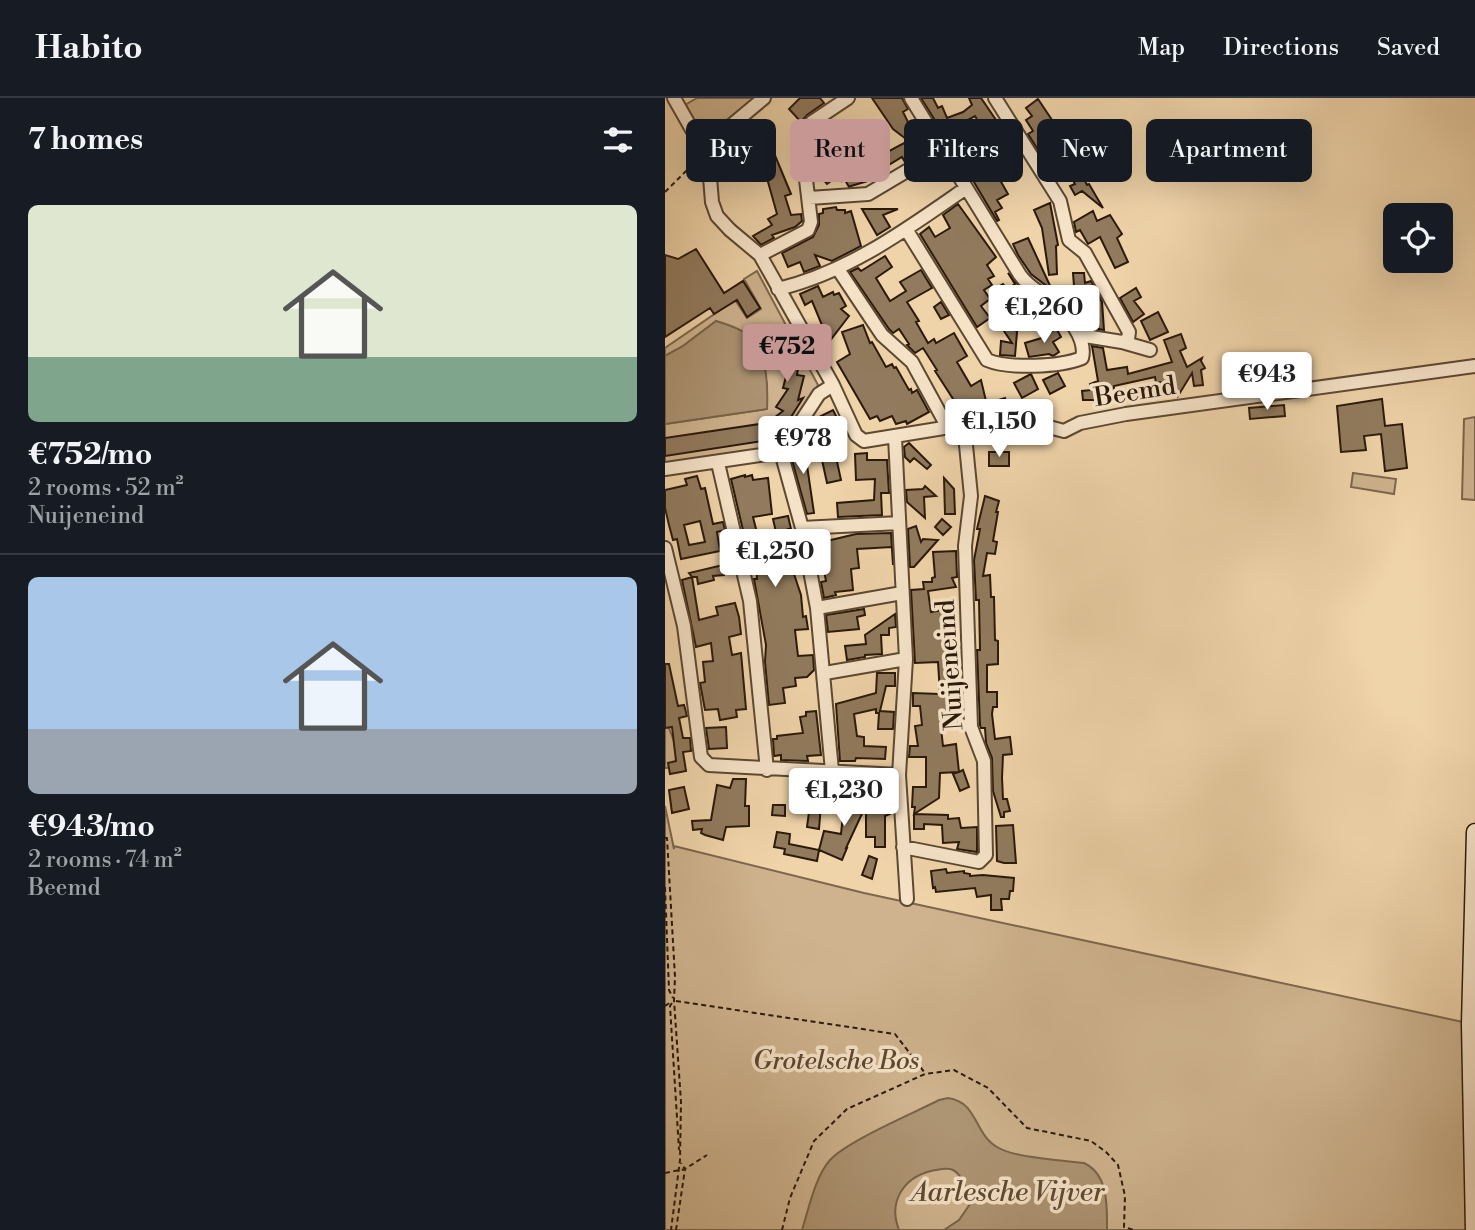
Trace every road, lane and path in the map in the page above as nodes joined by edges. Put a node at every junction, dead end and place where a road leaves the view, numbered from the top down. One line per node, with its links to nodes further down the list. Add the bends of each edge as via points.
1 (674, 98): 6 (street)
2 (764, 98): 7 (street)
3 (848, 98): 15 (street, via 812,122 801,137)
4 (911, 98): 8 (street)
5 (995, 98): 21 (street, via 1060,201 1069,240 1086,253 1129,332)
6 (686, 119)
7 (739, 119)
8 (924, 119)
9 (686, 172): 14 (path)
10 (904, 172): 15 (street, via 867,194)
11 (711, 182): 17 (street, via 717,216)
12 (962, 182): 13 (street)
13 (966, 188): 16 (street); 20 (street, via 1029,288 1054,303)
14 (665, 192)
15 (809, 198): 17 (street, via 807,230)
16 (906, 229): 18 (street); 20 (street, via 987,360 999,365 1071,363 1083,358 1085,348)
17 (759, 255): 19 (street)
18 (838, 269): 19 (street); 26 (street, via 881,335 912,362)
19 (778, 289): 24 (street)
20 (1079, 335): 21 (street)
21 (1122, 342): 22 (street)
22 (1150, 350)
23 (1475, 366): 25 (street, Beemd, via 1126,414 1064,431 1011,417)
24 (833, 385): 27 (street, via 856,435 864,442); 28 (street, via 819,394)
25 (964, 425): 26 (street); 43 (street, Nuijeneind, via 971,496 965,546 971,727 983,761 986,855 979,862)
26 (948, 428): 27 (street)
27 (895, 437): 31 (street, Nuijeneind)
28 (781, 452): 29 (street); 32 (street)
29 (718, 463): 30 (street); 38 (street, via 750,601)
30 (665, 469)
31 (899, 523): 32 (street); 34 (street, Nuijeneind)
32 (801, 528): 35 (street)
33 (665, 548): 38 (street, via 684,626 701,757 709,765)
34 (902, 593): 35 (street, Nuijeneind); 36 (street, Nuijeneind)
35 (817, 608): 37 (street)
36 (906, 659): 37 (street, Nuijeneind); 40 (street, Nuijeneind)
37 (825, 673): 39 (street)
38 (767, 769): 39 (street)
39 (832, 771): 40 (street)
40 (899, 775): 43 (street, Nuijeneind)
41 (1475, 832): 59 (street, via 1470,1024)
42 (666, 839): 46 (path)
43 (903, 847): 45 (street, Nuijeneind)
44 (665, 887): 46 (path, via 669,990)
45 (907, 899)
46 (674, 1000): 47 (path); 48 (path, via 895,1034); 50 (path); 50 (path, via 670,1006)
47 (665, 1006)
48 (925, 1074): 54 (path, via 954,1070 988,1088 1027,1128 1091,1141 1106,1152 1118,1165 1125,1196); 57 (path, via 846,1109 814,1141)
49 (707, 1155): 52 (path)
50 (680, 1160): 51 (path); 52 (path)
51 (679, 1169): 52 (path); 53 (path); 55 (path)
52 (685, 1169): 56 (path)
53 (665, 1173)
54 (1124, 1229): 58 (path)
55 (671, 1230)
56 (676, 1230)
57 (782, 1230)
58 (1134, 1230)
59 (1474, 1230)

